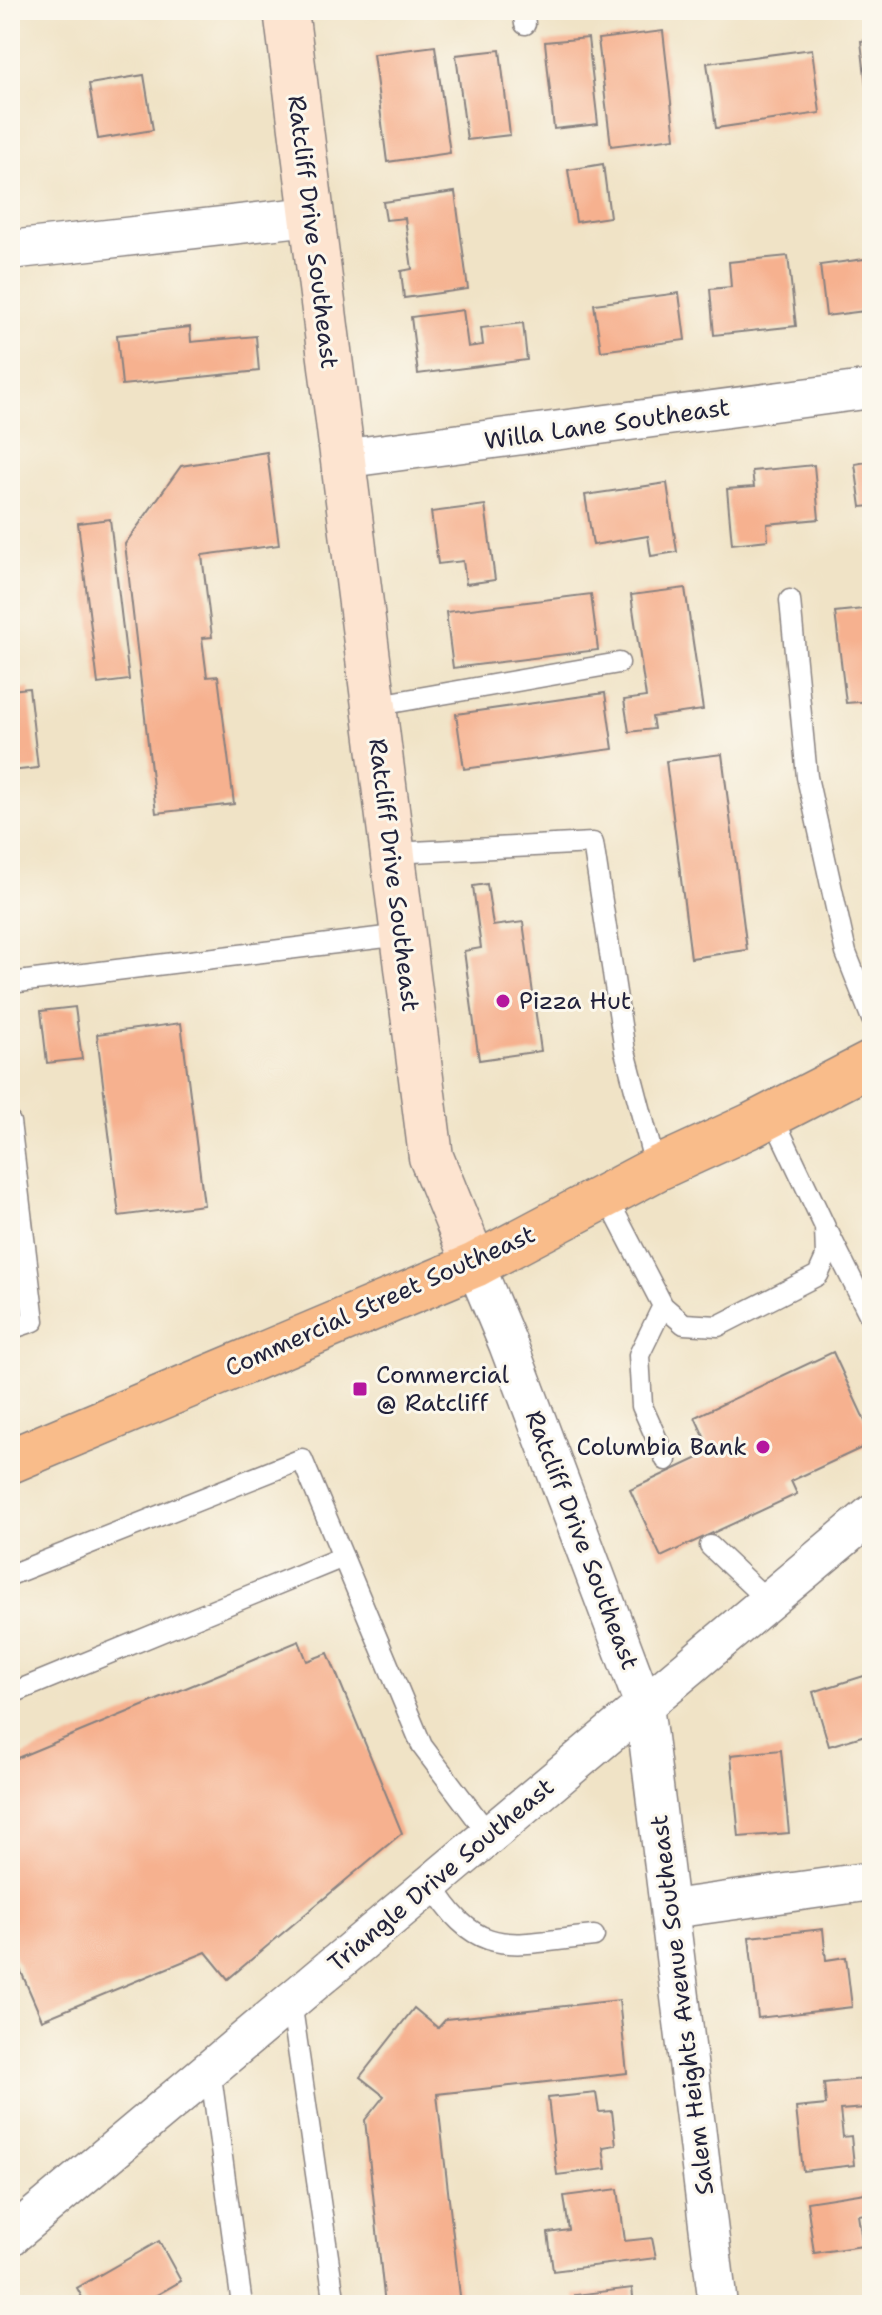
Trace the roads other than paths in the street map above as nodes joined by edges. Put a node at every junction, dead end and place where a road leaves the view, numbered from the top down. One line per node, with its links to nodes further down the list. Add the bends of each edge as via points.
1 (286, 10): 2 (street, Ratcliff Drive Southeast)
2 (311, 216): 3 (street); 5 (street, Ratcliff Drive Southeast)
3 (10, 250)
4 (872, 389): 5 (street, Willa Lane Southeast)
5 (341, 459): 8 (street, Ratcliff Drive Southeast)
6 (790, 600): 12 (lane, via 807,777 846,953)
7 (619, 663): 8 (lane)
8 (373, 706): 9 (street, Ratcliff Drive Southeast)
9 (392, 853): 10 (street, Ratcliff Drive Southeast); 16 (lane, via 593,843 625,1051)
10 (402, 935): 11 (lane); 19 (street, Ratcliff Drive Southeast, via 431,1157)
11 (10, 983)
12 (872, 1019)
13 (872, 1063): 14 (main road, Commercial Street Southeast)
14 (772, 1115): 16 (main road, Commercial Street Southeast); 18 (lane)
15 (10, 1122): 22 (lane, via 34,1321)
16 (656, 1169): 17 (main road, Commercial Street Southeast)
17 (606, 1196): 19 (main road, Commercial Street Southeast); 20 (lane)
18 (825, 1227): 20 (lane, via 826,1257 818,1275 718,1326 684,1324); 21 (lane)
19 (475, 1265): 24 (main road, Commercial Street Southeast); 31 (street, Ratcliff Drive Southeast)
20 (663, 1306): 23 (lane, via 639,1355 642,1406)
21 (872, 1320)
22 (10, 1329)
23 (666, 1460)
24 (10, 1461)
25 (872, 1514): 29 (street, Triangle Drive Southeast)
26 (710, 1546): 29 (lane)
27 (343, 1557): 28 (lane, via 302,1459); 30 (lane); 32 (lane, via 422,1746)
28 (10, 1575)
29 (768, 1601): 31 (street, Triangle Drive Southeast)
30 (10, 1694)
31 (644, 1705): 32 (street, Triangle Drive Southeast); 35 (street, Salem Heights Avenue Southeast)
32 (489, 1835): 34 (street, Triangle Drive Southeast)
33 (872, 1881): 35 (street)
34 (431, 1883): 36 (lane, via 447,1910 486,1940 508,1944); 37 (street, Triangle Drive Southeast)
35 (671, 1909): 42 (street, Salem Heights Avenue Southeast)
36 (594, 1936)
37 (291, 2001): 38 (street, Triangle Drive Southeast); 41 (lane)
38 (210, 2068): 39 (street, Triangle Drive Southeast); 40 (lane)
39 (10, 2237)
40 (242, 2305)
41 (335, 2305)
42 (718, 2305)

